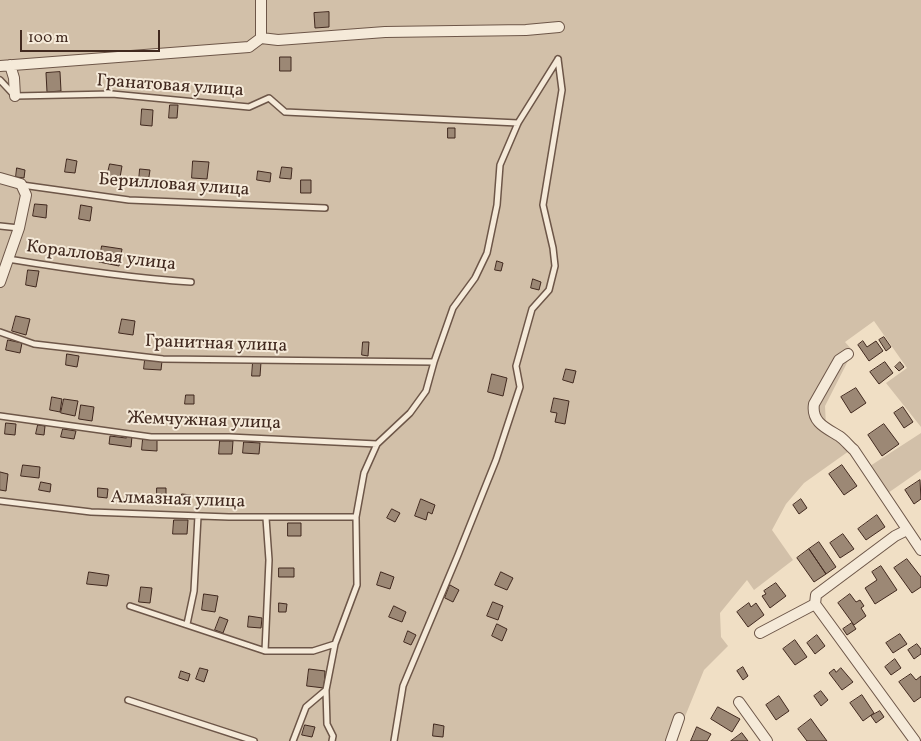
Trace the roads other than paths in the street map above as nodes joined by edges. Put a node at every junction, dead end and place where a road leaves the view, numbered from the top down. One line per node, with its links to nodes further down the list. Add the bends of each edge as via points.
1 (261, 0): 3 (street)
2 (559, 27): 3 (street, via 385,32 278,40)
3 (262, 38): 4 (street, via 249,47)
4 (5, 65): 6 (street, via 14,78)
5 (0, 80): 6 (lane)
6 (15, 96): 7 (lane, Гранатовая улица, via 112,94 249,107 269,98 285,112)
7 (518, 123): 18 (lane, via 500,165 497,205 487,253 475,278 453,308); 40 (lane, via 558,59 562,90 543,205 555,266 549,290 532,309 516,366 520,387 496,460 403,686)
8 (0, 178): 9 (street)
9 (21, 184): 10 (lane, Берилловая улица, via 129,200); 12 (street, via 26,195)
10 (325, 208)
11 (0, 226): 12 (lane)
12 (19, 228): 13 (street)
13 (8, 259): 14 (street); 15 (lane, Коралловая улица)
14 (0, 282)
15 (191, 282)
16 (0, 332): 18 (lane, Гранитная улица, via 34,344 163,359)
17 (848, 354): 25 (street, via 839,360 814,404 815,418 854,450)
18 (434, 362): 20 (lane, via 426,391 410,413)
19 (0, 416): 20 (lane, Жемчужная улица, via 151,437)
20 (377, 444): 23 (lane, via 364,473)
21 (0, 501): 22 (lane, Алмазная улица, via 91,512)
22 (198, 516): 24 (lane, Алмазная улица); 29 (lane, via 194,592)
23 (356, 517): 24 (lane, Алмазная улица); 31 (lane, via 357,585)
24 (266, 518): 32 (lane, via 269,560)
25 (907, 530): 26 (street); 27 (street, via 816,595)
26 (921, 550)
27 (815, 604): 30 (street); 43 (street)
28 (130, 606): 29 (lane)
29 (187, 624): 32 (lane)
30 (760, 633)
31 (335, 644): 32 (lane, via 313,651); 33 (lane)
32 (266, 650)
33 (326, 690): 38 (lane, via 306,707); 39 (lane, via 327,724)
34 (128, 700): 37 (lane)
35 (739, 702): 42 (street)
36 (679, 718): 41 (street)
37 (254, 741)
38 (293, 741)
39 (332, 741)
40 (394, 741)
41 (671, 741)
42 (767, 741)
43 (915, 741)

